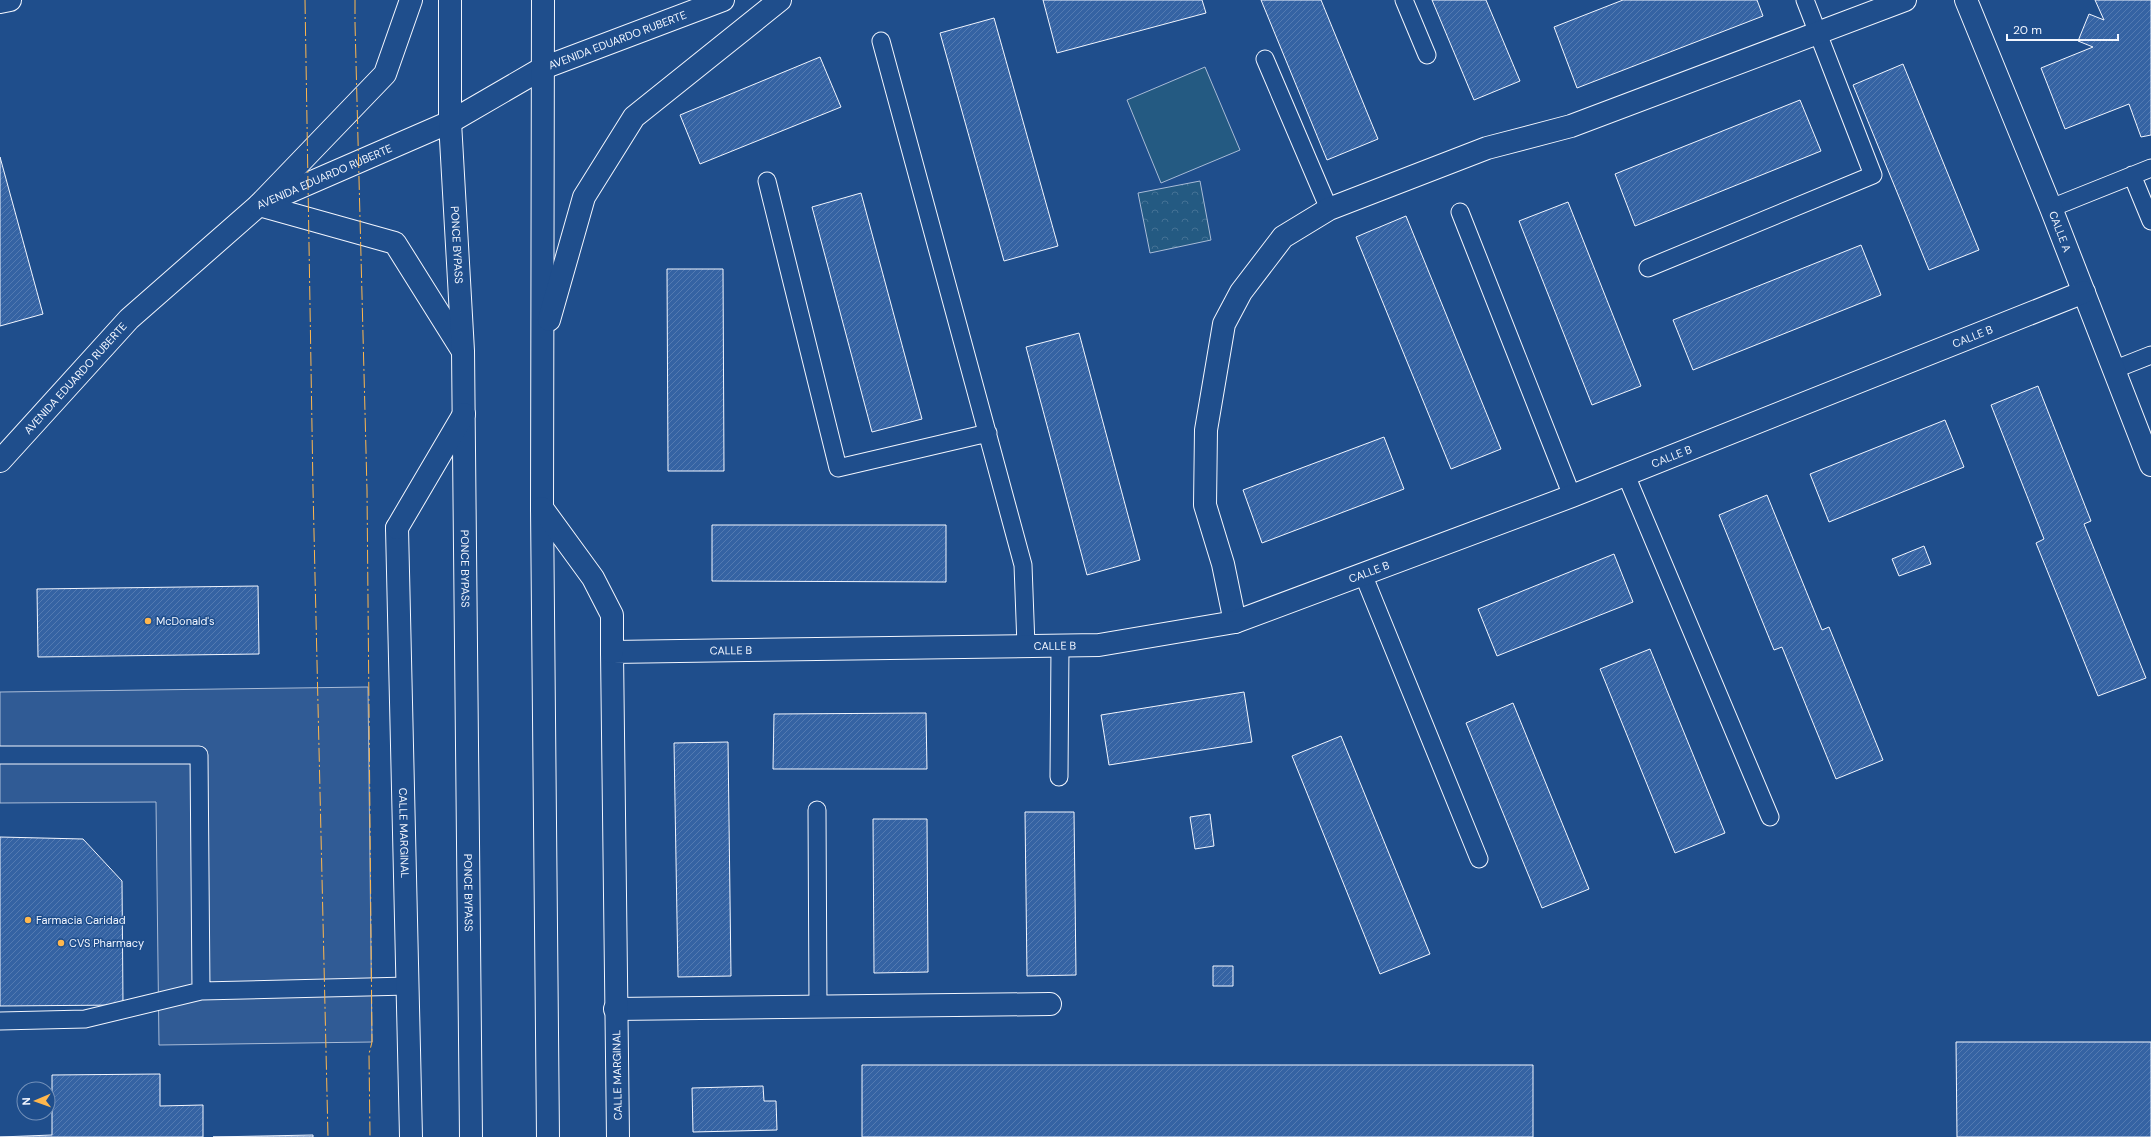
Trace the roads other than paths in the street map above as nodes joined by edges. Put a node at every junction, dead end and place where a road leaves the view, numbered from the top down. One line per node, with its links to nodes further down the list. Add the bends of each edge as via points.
1 (10, 0): 11 (main road)
2 (411, 0): 21 (main road, via 385,74)
3 (450, 0): 17 (main road, PONCE BYPASS)
4 (543, 0): 16 (main road)
5 (723, 0): 16 (main road, AVENIDA EDUARDO RUBERTE)
6 (780, 0): 28 (main road, via 634,117 584,197)
7 (1404, 0): 14 (lane)
8 (1806, 0): 12 (lane)
9 (1906, 0): 12 (main road)
10 (1966, 0): 22 (main road, CALLE A)
11 (0, 2)
12 (1818, 32): 23 (main road, via 1571,126 1487,148); 26 (lane, via 1873,175)
13 (881, 40): 33 (lane)
14 (1427, 55)
15 (1265, 60): 23 (lane)
16 (543, 68): 17 (main road, AVENIDA EDUARDO RUBERTE); 28 (main road)
17 (450, 122): 21 (main road, AVENIDA EDUARDO RUBERTE); 29 (main road, PONCE BYPASS)
18 (2151, 168): 19 (lane)
19 (2132, 175): 22 (lane); 25 (lane)
20 (767, 180): 33 (lane, via 838,468)
21 (259, 205): 29 (main road, via 395,243); 34 (main road, AVENIDA EDUARDO RUBERTE, via 128,319)
22 (2051, 208): 27 (main road, CALLE A)
23 (1328, 209): 40 (main road, via 1283,237 1241,292 1224,324 1206,430 1205,505 1223,564)
24 (1460, 212): 37 (lane)
25 (2151, 221)
26 (1648, 268)
27 (2084, 292): 31 (main road, CALLE A); 36 (main road, CALLE B)
28 (541, 346): 38 (main road)
29 (463, 351): 32 (main road, PONCE BYPASS)
30 (2151, 355): 31 (lane)
31 (2113, 370): 35 (main road, CALLE A)
32 (464, 414): 49 (main road, CALLE MARGINAL, via 397,528); 56 (main road, PONCE BYPASS)
33 (988, 432): 41 (lane, via 1023,565)
34 (0, 461)
35 (2151, 465)
36 (1626, 475): 37 (main road, CALLE B); 47 (lane)
37 (1572, 496): 39 (main road, CALLE B)
38 (542, 508): 43 (main road, CALLE MARGINAL, via 593,578 612,615); 57 (main road)
39 (1363, 574): 40 (main road, CALLE B); 48 (lane)
40 (1235, 622): 42 (main road, CALLE B, via 1099,645)
41 (1026, 646): 42 (main road, CALLE B); 43 (main road, CALLE B)
42 (1060, 646): 45 (lane)
43 (612, 652): 53 (main road, CALLE MARGINAL)
44 (0, 755): 50 (lane, via 198,755)
45 (1059, 777)
46 (817, 810): 52 (lane)
47 (1770, 818)
48 (1479, 859)
49 (408, 986): 50 (lane); 55 (main road, CALLE MARGINAL)
50 (201, 991): 54 (lane, via 85,1019)
51 (1050, 1004): 52 (main road)
52 (818, 1007): 53 (main road)
53 (616, 1009): 58 (main road, CALLE MARGINAL)
54 (0, 1021)
55 (411, 1137)
56 (471, 1137)
57 (548, 1137)
58 (618, 1137)

